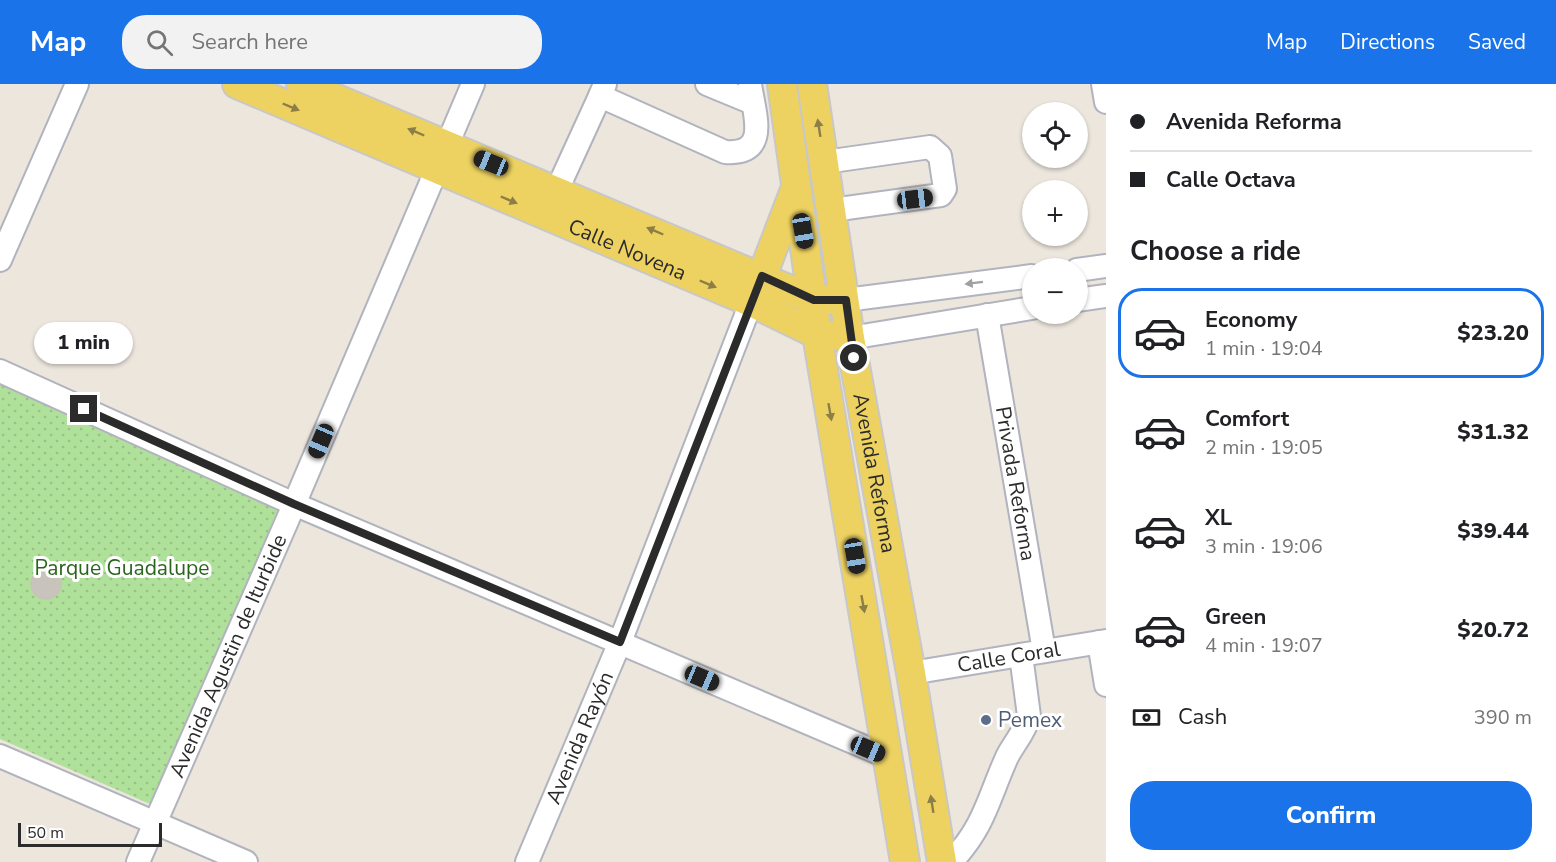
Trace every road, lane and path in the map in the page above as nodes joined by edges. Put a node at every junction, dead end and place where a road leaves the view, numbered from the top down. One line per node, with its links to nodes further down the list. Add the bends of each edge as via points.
1 (77, 84): 17 (street)
2 (237, 84): 12 (main road, Calle Novena, one-way to 12)
3 (301, 84): 12 (main road, Calle Novena, one-way to 3)
4 (473, 84): 12 (street, Avenida Agustin de Iturbide)
5 (706, 84): 10 (street)
6 (782, 84): 14 (main road, Avenida Reforma)
7 (812, 84): 13 (main road, Avenida Reforma, one-way to 7)
8 (1103, 84): 11 (street)
9 (602, 90): 10 (street, via 725,152 736,153 754,143 757,133); 15 (street)
10 (751, 94)
11 (1106, 102)
12 (442, 157): 15 (main road, Calle Novena); 21 (main road, Calle Novena, one-way to 21); 31 (street, Avenida Agustin de Iturbide)
13 (825, 162): 16 (main road, Avenida Reforma); 16 (street, via 930,147 940,156 945,189 941,195)
14 (796, 188): 21 (main road); 24 (main road, Avenida Reforma)
15 (557, 190): 21 (main road, Calle Novena, one-way to 15)
16 (832, 210): 25 (main road, Avenida Reforma)
17 (0, 260)
18 (1106, 266): 19 (street)
19 (1088, 268)
20 (1022, 277): 25 (street, Calle Novena, one-way to 25)
21 (756, 289): 24 (main road, Calle Novena); 28 (main road, Calle Novena); 33 (street, Avenida Rayón)
22 (1106, 296): 23 (street)
23 (1088, 298)
24 (814, 300): 25 (main road, Calle Novena); 28 (main road, Avenida Reforma)
25 (846, 300): 29 (main road, Avenida Reforma)
26 (1022, 310): 27 (street, Calle Novena)
27 (987, 315): 29 (street, Calle Novena); 34 (street, Privada Reforma)
28 (817, 334): 29 (main road, Calle Novena); 39 (main road, Avenida Reforma, one-way to 39)
29 (850, 338): 36 (main road, Avenida Reforma)
30 (0, 371): 31 (street)
31 (294, 504): 33 (street); 40 (street, Avenida Agustin de Iturbide)
32 (1102, 641): 34 (street, Calle Coral); 37 (street)
33 (620, 642): 39 (street); 44 (street, Avenida Rayón)
34 (1044, 651): 35 (street, Calle Coral)
35 (1021, 655): 36 (street, Calle Coral); 46 (street, via 1027,725 1008,754 970,842)
36 (911, 673): 45 (main road, Avenida Reforma, one-way to 36)
37 (1106, 685)
38 (0, 756): 40 (street)
39 (888, 758): 41 (main road, Avenida Reforma)
40 (154, 824): 42 (street, Avenida Agustin de Iturbide); 43 (street)
41 (902, 858)
42 (138, 862)
43 (246, 862)
44 (527, 862)
45 (942, 862)
46 (951, 862)

